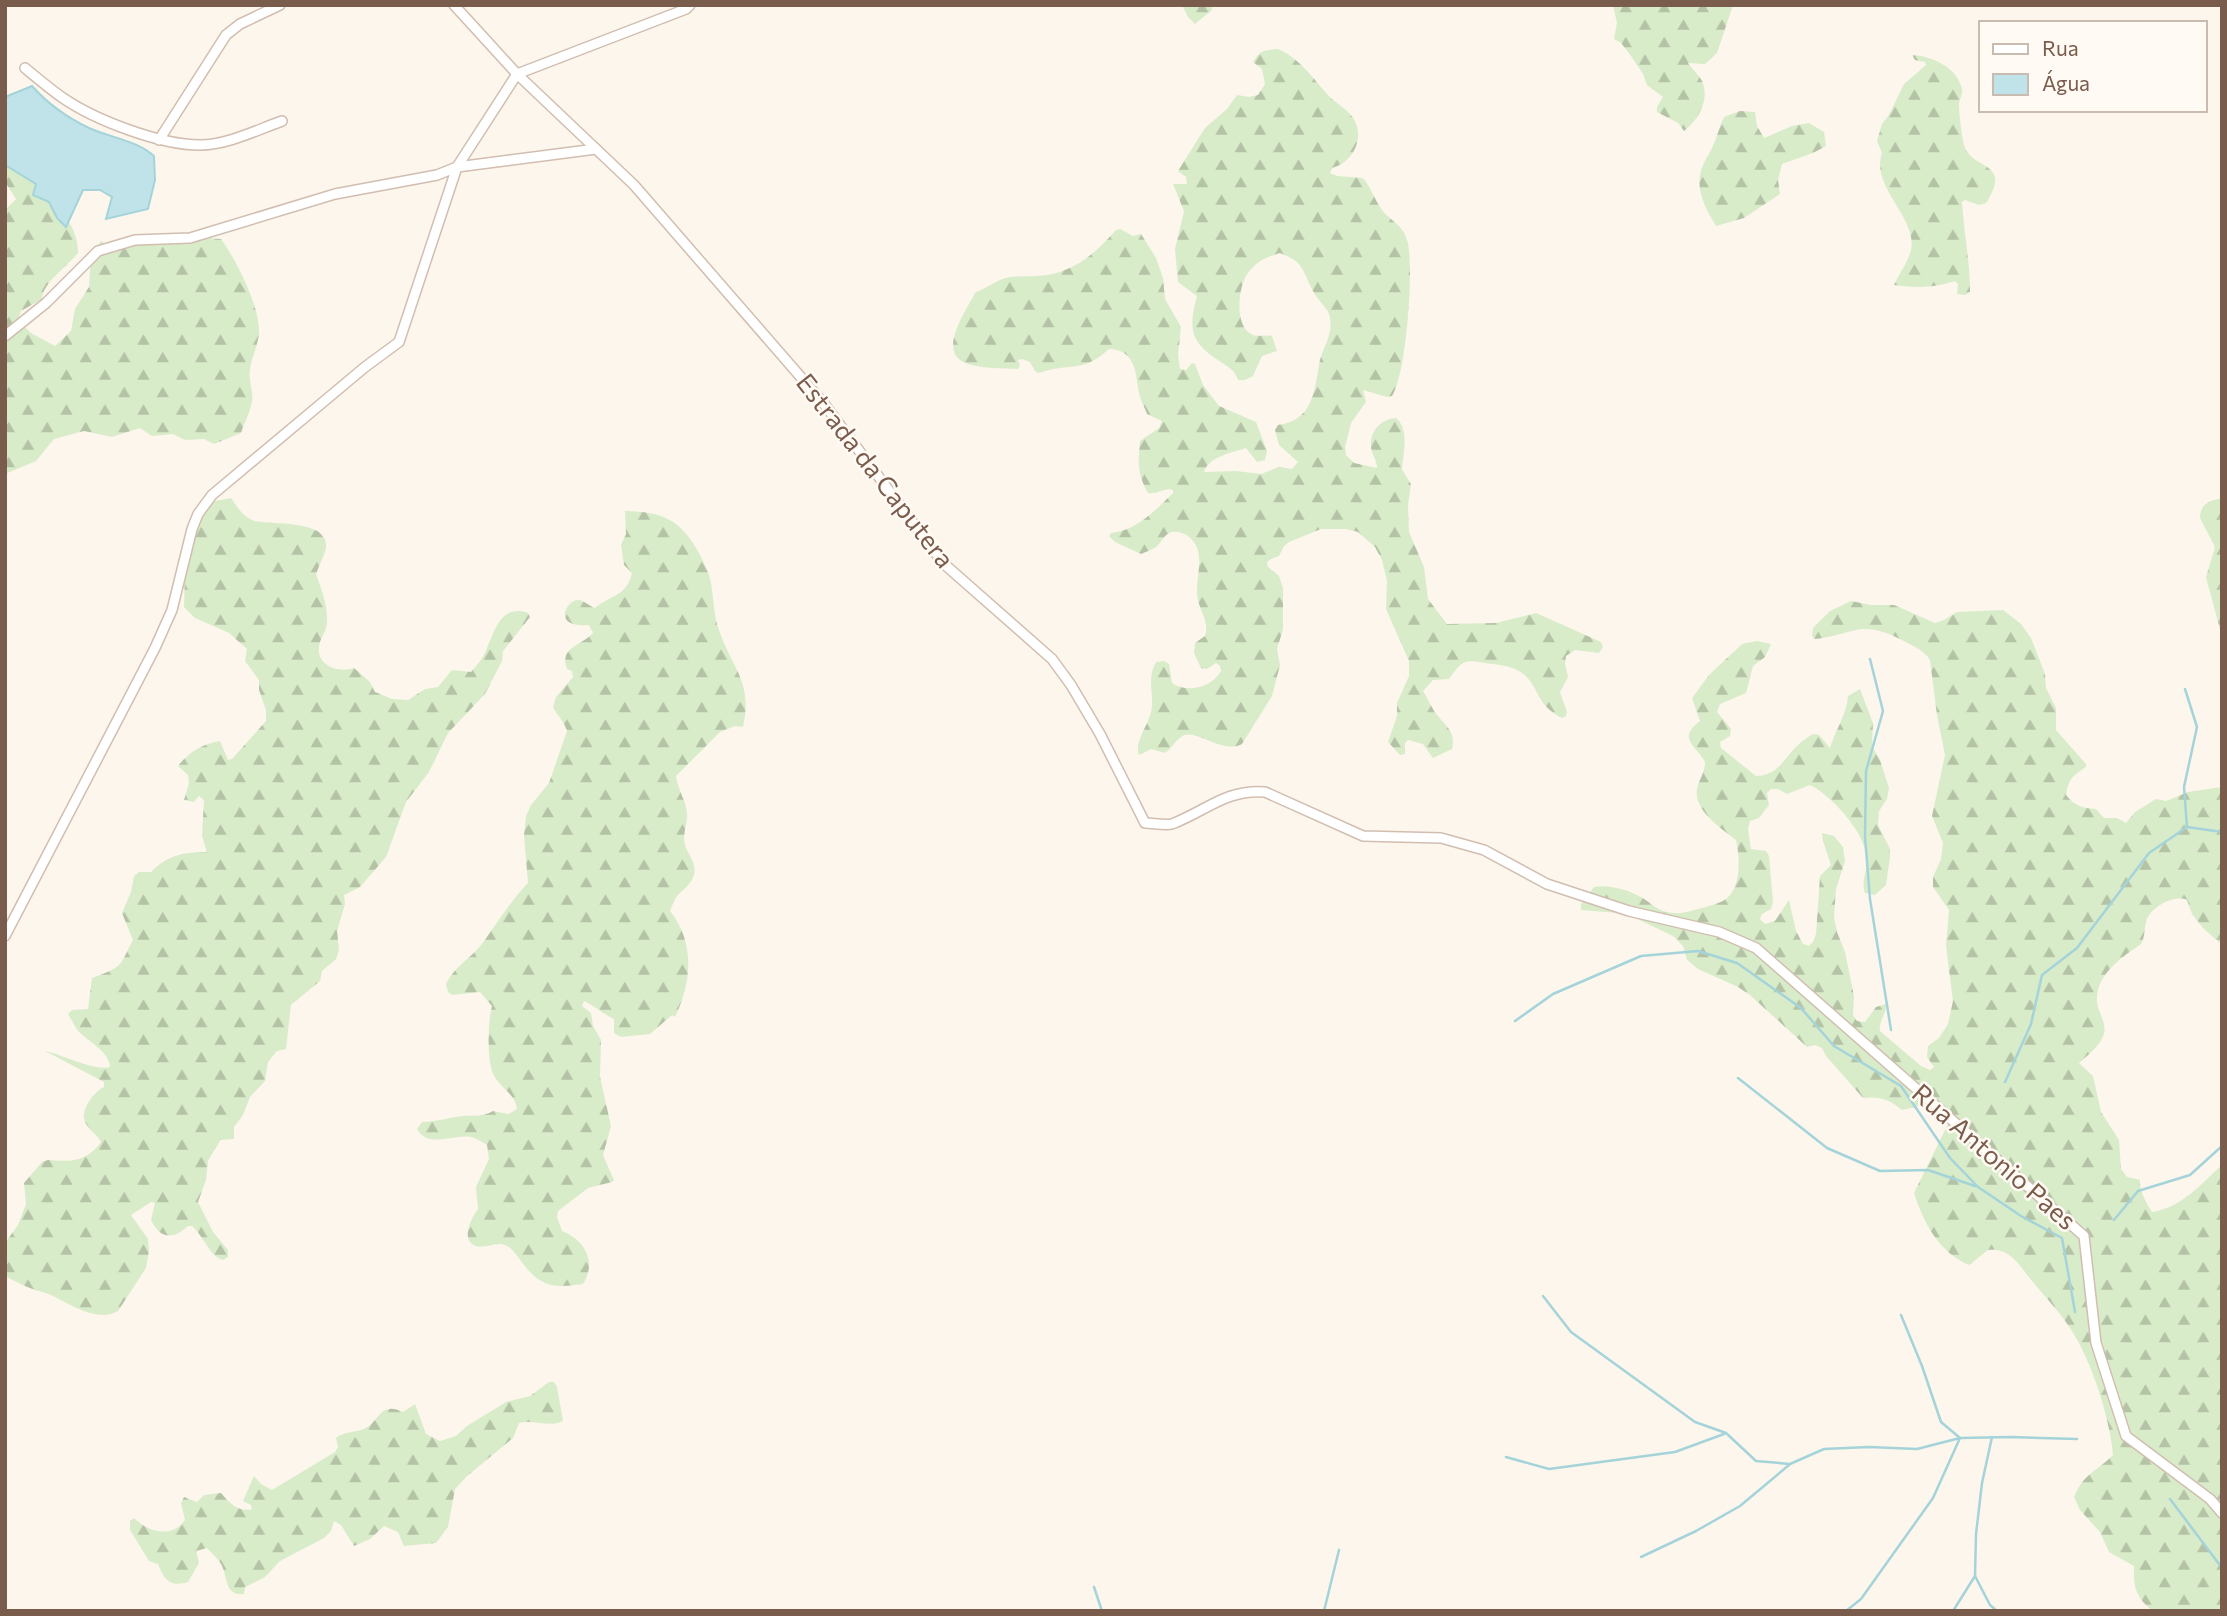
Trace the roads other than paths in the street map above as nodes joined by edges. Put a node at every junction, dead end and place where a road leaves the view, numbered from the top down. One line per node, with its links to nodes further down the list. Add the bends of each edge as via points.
1 (280, 5): 7 (street, via 226,35)
2 (454, 5): 5 (street, Estrada da Caputera)
3 (690, 5): 5 (street)
4 (24, 68): 7 (street, via 88,113)
5 (517, 74): 8 (street, Estrada da Caputera); 9 (street)
6 (282, 121): 7 (street, via 200,145)
7 (159, 140)
8 (596, 149): 9 (street); 11 (street, Estrada da Caputera, via 634,186 825,405 943,563 1052,659 1100,734 1145,823 1170,825 1217,800 1248,790 1265,792 1363,836 1441,838 1484,850 1547,884)
9 (457, 167): 10 (street, via 335,194 190,238 135,240 98,251 46,303); 12 (street, via 399,342 212,495 198,514 167,623)
10 (5, 335)
11 (1629, 911): 13 (street, Rua Antonio Paes, via 1719,932 1756,948 2084,1236 2096,1343 2126,1436)
12 (5, 936)
13 (2222, 1513)

